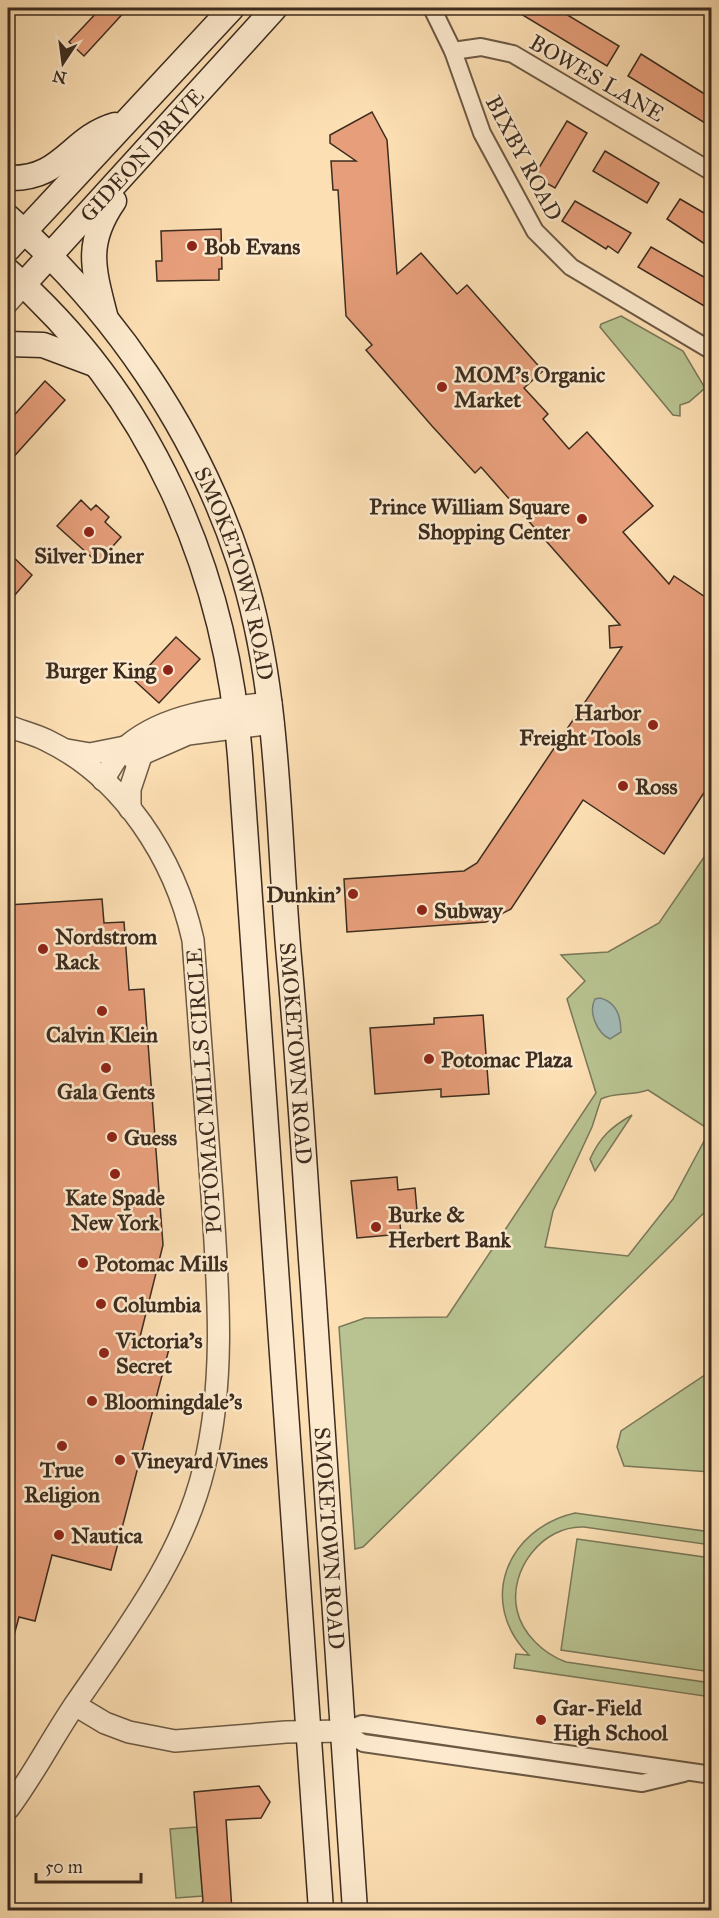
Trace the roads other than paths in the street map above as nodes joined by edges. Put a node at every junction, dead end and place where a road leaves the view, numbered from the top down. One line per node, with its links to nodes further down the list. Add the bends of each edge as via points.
1 (232, 8): 5 (main road, GIDEON DRIVE)
2 (275, 8): 6 (main road, GIDEON DRIVE)
3 (432, 8): 4 (street, BIXBY ROAD)
4 (453, 51): 7 (street, BOWES LANE, via 481,47 513,54); 15 (street, BIXBY ROAD, via 482,133 523,212 550,249 571,267)
5 (126, 122): 8 (main road, via 91,136 50,170); 9 (main road, GIDEON DRIVE)
6 (129, 169): 11 (main road, GIDEON DRIVE); 13 (main road, via 94,240 94,275)
7 (711, 172)
8 (8, 178)
9 (16, 224): 10 (main road, GIDEON DRIVE); 11 (main road, SMOKETOWN ROAD)
10 (8, 249)
11 (49, 256): 12 (main road, GIDEON DRIVE); 13 (main road, SMOKETOWN ROAD)
12 (13, 286): 16 (main road, SMOKETOWN ROAD, via 64,324)
13 (107, 323): 17 (main road, SMOKETOWN ROAD, via 180,426 220,508 254,610)
14 (8, 344): 16 (main road, via 49,346)
15 (711, 351)
16 (99, 366): 18 (main road, SMOKETOWN ROAD, via 154,453 196,542 222,627)
17 (272, 713): 18 (street); 24 (main road, SMOKETOWN ROAD)
18 (237, 716): 21 (street, via 219,708 177,720); 25 (main road, SMOKETOWN ROAD)
19 (8, 726): 20 (street, POTOMAC MILLS CIRCLE)
20 (61, 748): 21 (street, via 90,754); 22 (street, POTOMAC MILLS CIRCLE)
21 (133, 750): 22 (street); 23 (street)
22 (103, 780): 23 (street, POTOMAC MILLS CIRCLE)
23 (130, 809): 26 (street, POTOMAC MILLS CIRCLE, via 168,867 193,940 217,1271 218,1381 204,1470 175,1545 162,1574)
24 (312, 1273): 25 (main road); 28 (main road, SMOKETOWN ROAD)
25 (276, 1275): 27 (main road, SMOKETOWN ROAD)
26 (75, 1705): 27 (street, via 129,1732 175,1741); 30 (street, POTOMAC MILLS CIRCLE)
27 (307, 1731): 28 (street); 31 (main road, SMOKETOWN ROAD)
28 (343, 1731): 29 (street, via 362,1724); 32 (main road, SMOKETOWN ROAD)
29 (711, 1775)
30 (8, 1809)
31 (321, 1911)
32 (355, 1911)

